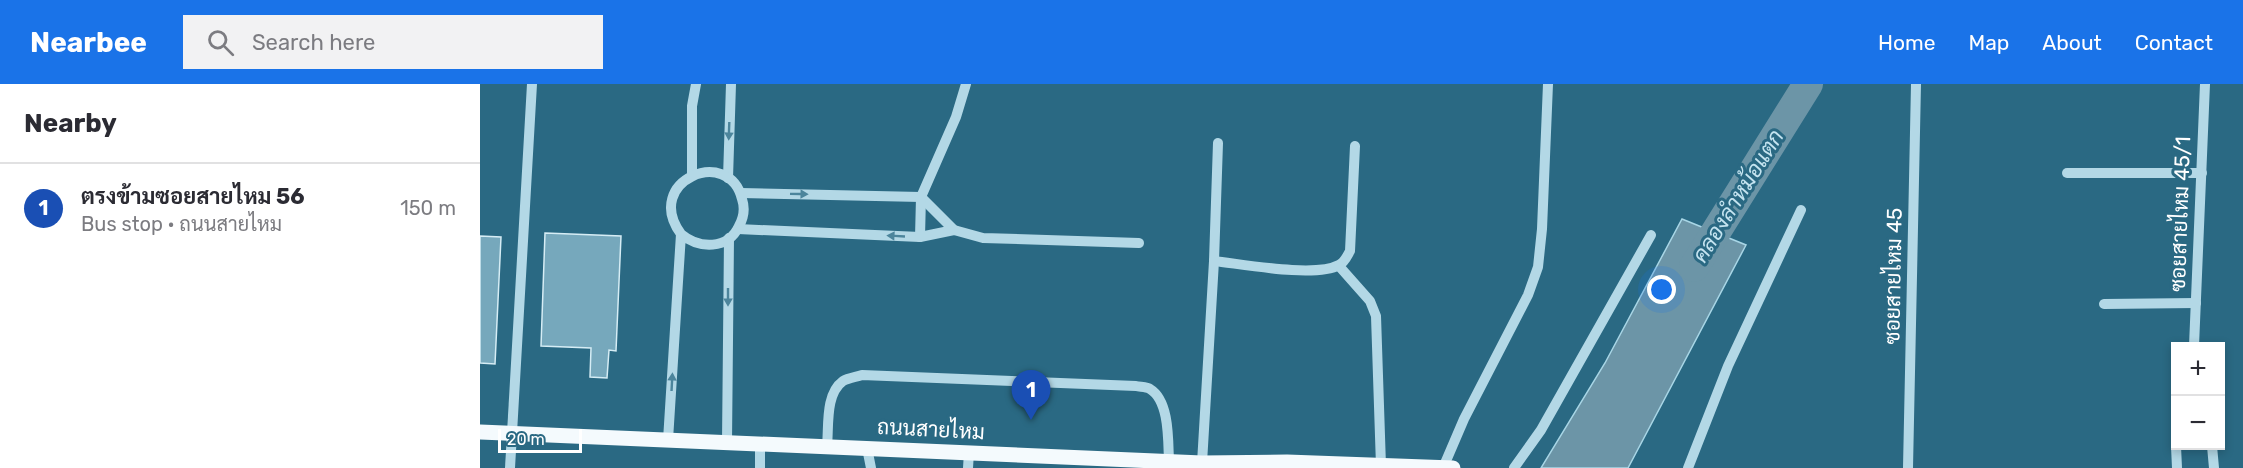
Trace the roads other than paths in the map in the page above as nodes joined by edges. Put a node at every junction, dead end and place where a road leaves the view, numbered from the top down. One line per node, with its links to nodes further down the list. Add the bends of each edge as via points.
1 (532, 84): 30 (street)
2 (696, 84): 12 (street, via 692,106)
3 (731, 84): 13 (street, one-way to 13)
4 (966, 84): 15 (street)
5 (1548, 84): 49 (street, via 1538,267)
6 (1916, 84): 53 (street, ซอยสายไหม 45)
7 (2205, 84): 11 (street, ซอยสายไหม 45/1)
8 (1218, 142): 24 (street)
9 (1355, 146): 25 (street, via 1350,251)
10 (2067, 173): 11 (street)
11 (2202, 173): 26 (street, ซอยสายไหม 45/1)
12 (692, 175): 13 (street, via 710,172); 19 (street, via 675,191 671,202 674,225)
13 (728, 178): 14 (street)
14 (741, 193): 15 (street, one-way to 15); 17 (street, via 743,218)
15 (921, 197): 18 (street); 21 (street)
16 (1802, 210): 52 (street, via 1728,366)
17 (738, 229): 21 (street, one-way to 17); 22 (street)
18 (954, 230): 21 (street); 23 (street, via 983,238)
19 (681, 234): 22 (street, via 709,245); 31 (street, one-way to 19)
20 (1651, 235): 51 (street, via 1542,430)
21 (920, 237)
22 (729, 238): 32 (street, one-way to 32)
23 (1138, 243)
24 (1214, 261): 25 (street, via 1307,271); 40 (street)
25 (1339, 266): 44 (street, via 1370,301 1376,316)
26 (2196, 303): 27 (street); 28 (street, ซอยสายไหม 45/1)
27 (2104, 304)
28 (2194, 342)
29 (480, 432): 30 (main road, ถนนสายไหม)
30 (512, 434): 31 (main road, ถนนสายไหม); 45 (street)
31 (668, 441): 32 (main road, ถนนสายไหม)
32 (727, 442): 33 (main road, ถนนสายไหม)
33 (760, 443): 34 (main road, ถนนสายไหม); 46 (street)
34 (827, 446): 35 (main road, ถนนสายไหม); 39 (street, via 831,402 836,390 844,381 862,375 1136,386 1150,390 1161,402)
35 (867, 447): 38 (main road, ถนนสายไหม); 47 (street)
36 (2176, 450): 54 (street)
37 (2212, 450): 55 (street)
38 (969, 452): 41 (main road, ถนนสายไหม); 48 (street)
39 (1169, 462): 40 (main road, ถนนสายไหม); 41 (main road, ถนนสายไหม)
40 (1203, 463): 42 (main road, ถนนสายไหม)
41 (1145, 464)
42 (1287, 465): 43 (main road, ถนนสายไหม)
43 (1329, 466): 44 (main road, ถนนสายไหม)
44 (1381, 466): 49 (main road, ถนนสายไหม)
45 (510, 468)
46 (760, 468)
47 (871, 468)
48 (968, 468)
49 (1443, 468): 50 (main road, ถนนสายไหม)
50 (1453, 468)
51 (1514, 468)
52 (1688, 468)
53 (1908, 468)
54 (2177, 468)
55 (2214, 468)

